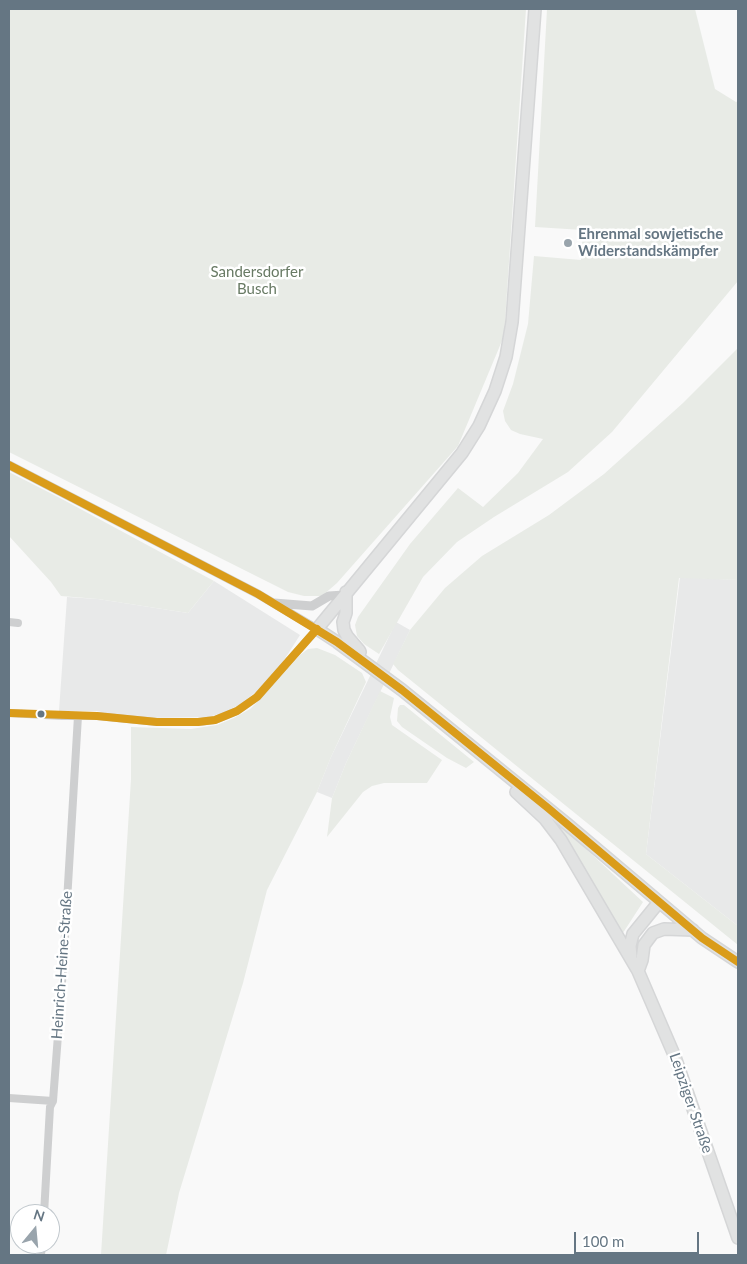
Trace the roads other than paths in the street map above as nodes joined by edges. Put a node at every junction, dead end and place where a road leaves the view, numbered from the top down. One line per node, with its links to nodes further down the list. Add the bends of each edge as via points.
1 (535, 9): 3 (main road, via 512,322 500,378 485,414 462,453)
2 (9, 465): 4 (street)
3 (345, 593): 4 (street, via 329,596 311,606); 7 (main road); 8 (main road, via 344,628)
4 (274, 603): 7 (street)
5 (9, 622): 6 (street)
6 (18, 623)
7 (317, 629): 8 (main road); 10 (street, via 257,697 227,716 189,723)
8 (365, 662): 11 (main road)
9 (9, 713): 10 (street)
10 (78, 716): 18 (street, Heinrich-Heine-Straße)
11 (506, 775): 12 (main road); 14 (main road, Leipziger Straße, via 515,791 561,840)
12 (658, 902): 13 (main road); 14 (main road, via 632,934)
13 (693, 930): 15 (main road); 16 (main road, via 664,929 653,933 644,945)
14 (632, 958): 16 (main road, Leipziger Straße)
15 (738, 962)
16 (638, 971): 20 (main road, Leipziger Straße, via 675,1057)
17 (9, 1098): 18 (street)
18 (53, 1101): 19 (street, Heinrich-Heine-Straße, via 50,1107)
19 (45, 1204)
20 (738, 1238)

